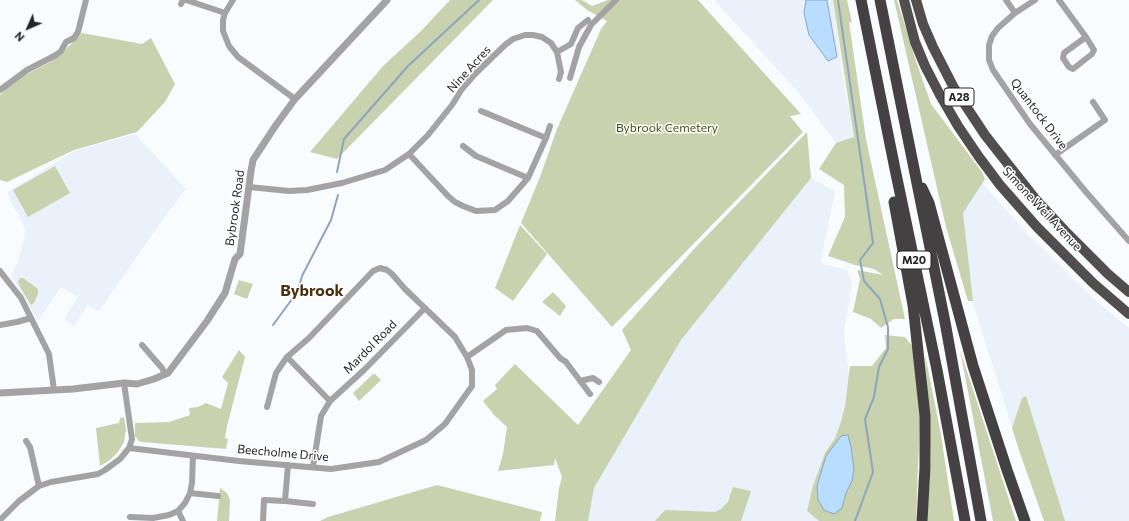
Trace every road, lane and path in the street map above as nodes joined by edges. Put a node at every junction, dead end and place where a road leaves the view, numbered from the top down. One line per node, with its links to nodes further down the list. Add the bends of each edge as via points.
1 (86, 0): 20 (street, via 78,32 74,38 66,42 56,55 27,70)
2 (233, 0): 13 (street)
3 (387, 0): 21 (street, Bybrook Road)
4 (616, 0): 18 (street, via 591,25 580,47)
5 (861, 0): 29 (highway, M20)
6 (880, 0): 30 (highway, M20)
7 (904, 0): 37 (highway, Simone Weil Avenue / A28, via 915,42 925,66 958,126 979,157 1000,186 1037,227 1093,283)
8 (916, 0): 35 (highway, Simone Weil Avenue / A28, via 923,24 954,88 986,135 1037,201)
9 (1006, 0): 14 (street)
10 (1035, 0): 14 (street, Quantock Drive)
11 (1060, 0): 16 (street)
12 (183, 1): 13 (street)
13 (225, 13): 21 (street, via 223,31 233,52)
14 (1015, 13): 28 (street, Quantock Drive, via 992,36 989,60 993,70 1030,124)
15 (588, 20): 17 (street, via 578,28 571,44)
16 (1086, 37): 16 (street, via 1094,50 1092,54 1073,68 1069,67 1063,58 1064,54)
17 (557, 52): 19 (street); 27 (street, Nine Acres, via 547,40 533,34 513,39 475,74 428,135)
18 (570, 78)
19 (559, 79)
20 (0, 90)
21 (295, 99): 32 (street, Bybrook Road, via 253,160)
22 (1093, 102): 28 (street, via 1105,120)
23 (481, 111): 25 (street)
24 (550, 126): 25 (street)
25 (546, 138): 31 (street)
26 (463, 146): 31 (street, via 476,156)
27 (409, 154): 31 (street, via 448,196 476,211 495,210 502,206); 32 (street, Nine Acres, via 385,170 342,184 289,191)
28 (1055, 154): 33 (street, Quantock Drive)
29 (895, 169): 67 (highway, M20, via 894,200 913,304 925,416); 68 (highway, M20)
30 (915, 175): 69 (highway, M20); 70 (highway, M20, via 929,203 973,366)
31 (528, 178)
32 (249, 187): 43 (street, Bybrook Road, via 240,254 235,259 225,293 207,321)
33 (1129, 241)
34 (0, 271): 38 (street, via 21,298)
35 (1129, 292)
36 (425, 308): 41 (street, Beecholme Drive, via 392,274 380,268 373,271 309,338); 42 (street, Beecholme Drive, via 455,337); 50 (street, Mardol Road)
37 (1129, 314)
38 (31, 318): 39 (street); 47 (street, via 49,354)
39 (0, 325)
40 (142, 346): 43 (street)
41 (286, 357): 50 (street); 51 (street, Beecholme Drive, via 276,373)
42 (467, 357): 44 (street, via 506,330 527,328 537,331); 56 (street, Beecholme Drive, via 472,370 472,386 445,424 426,440 379,462 331,469)
43 (165, 374): 46 (street, Bybrook Road, via 138,384)
44 (580, 381): 45 (street, via 593,378); 49 (street)
45 (599, 382)
46 (124, 383): 47 (street, Bybrook Road); 53 (street, via 132,439)
47 (54, 390): 48 (street, Bybrook Road)
48 (0, 393)
49 (590, 394)
50 (330, 401): 56 (street, Mardol Road, via 321,416)
51 (267, 408)
52 (26, 441): 57 (street, via 30,447)
53 (129, 448): 54 (street, Beecholme Drive); 57 (street, via 120,459 98,474)
54 (193, 456): 55 (street, Beecholme Drive); 58 (street)
55 (288, 466): 56 (street, Beecholme Drive); 60 (street)
56 (313, 467)
57 (39, 486): 64 (street)
58 (190, 493): 59 (street); 62 (street)
59 (218, 496)
60 (285, 501): 61 (street); 66 (street, via 264,500)
61 (312, 504)
62 (178, 511): 63 (street, via 153,518); 65 (street)
63 (130, 517)
64 (0, 520)
65 (183, 521)
66 (263, 521)
67 (922, 521)
68 (965, 521)
69 (981, 521)
70 (1025, 521)

